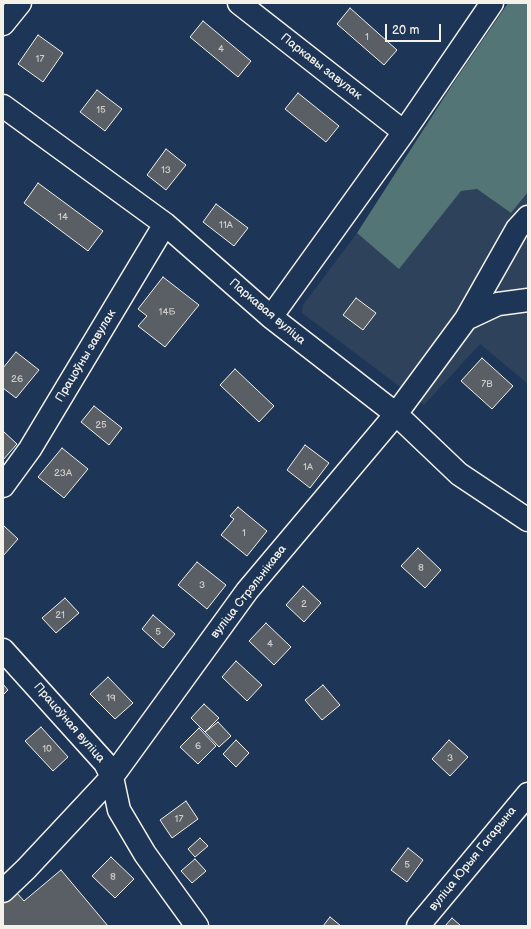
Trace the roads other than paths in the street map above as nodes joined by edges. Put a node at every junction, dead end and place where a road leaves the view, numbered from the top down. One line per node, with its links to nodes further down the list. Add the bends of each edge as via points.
1 (20, 3): 4 (street)
2 (239, 3): 6 (street, Паркавы завулак)
3 (492, 3): 6 (street)
4 (3, 24)
5 (3, 106): 8 (street, Паркавая вуліца)
6 (404, 132): 10 (street)
7 (528, 217): 11 (street, вуліца Стрэльнікава, via 517,229)
8 (164, 224): 10 (street, Паркавая вуліца); 13 (street, Працоўны завулак, via 30,449)
9 (528, 300): 11 (street, via 498,304)
10 (271, 317): 12 (street, Паркавая вуліца)
11 (466, 319): 12 (street, вуліца Стрэльнікава)
12 (396, 414): 14 (street, Паркавая вуліца, via 459,474); 16 (street, вуліца Стрэльнікава, via 247,591)
13 (3, 486)
14 (528, 520)
15 (3, 650): 16 (street, Працоўная вуліца, via 105,763)
16 (112, 777): 18 (street, вуліца Стрэльнікава); 19 (street, Працоўная вуліца, via 119,810 144,854)
17 (528, 794): 20 (street, вуліца Юрыя Гагарына)
18 (3, 891)
19 (197, 926)
20 (418, 926)

